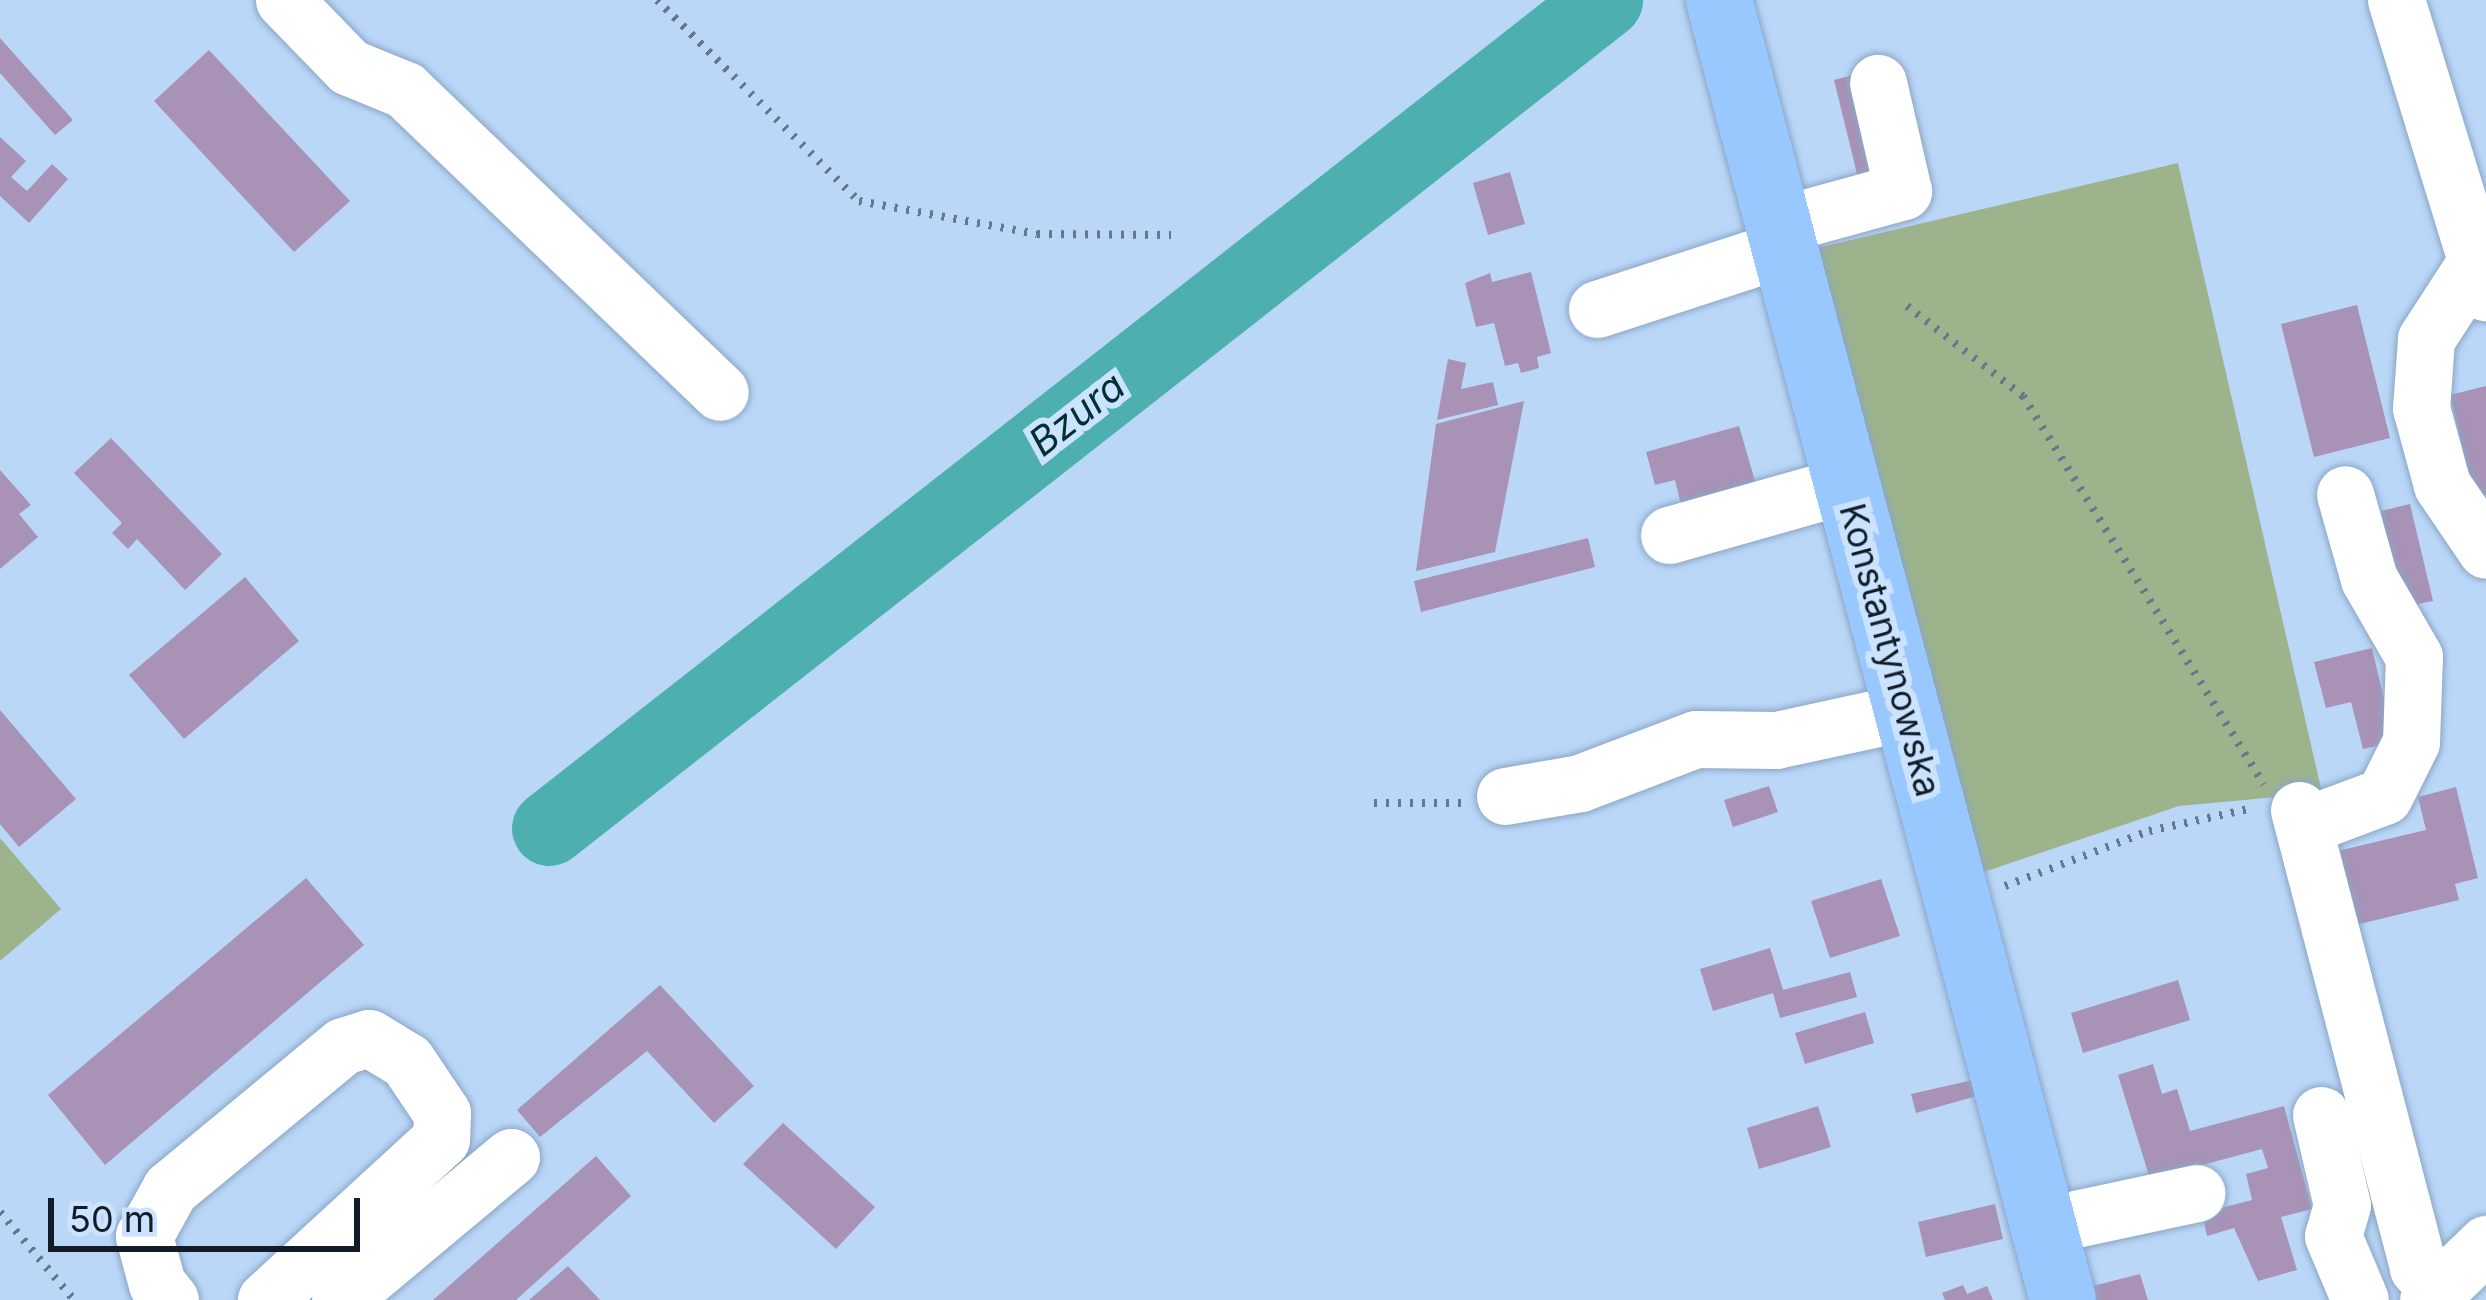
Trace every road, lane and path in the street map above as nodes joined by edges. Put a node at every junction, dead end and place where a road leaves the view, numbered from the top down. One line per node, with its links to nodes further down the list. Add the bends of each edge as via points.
1 (284, 0): 11 (street, via 349,67 405,90)
2 (657, 0): 6 (path, via 859,201 1036,234)
3 (1719, 0): 7 (main road, Konstantynowska)
4 (2396, 0): 8 (street)
5 (1878, 83): 7 (street, via 1903,191)
6 (1171, 235)
7 (1779, 237): 10 (street); 12 (main road, Konstantynowska)
8 (2480, 278): 15 (street, via 2426,339 2421,408 2442,485)
9 (1907, 307): 19 (path, via 2023,396 2272,804 2149,831)
10 (1597, 309)
11 (720, 392)
12 (1846, 485): 14 (street); 16 (main road, Konstantynowska)
13 (2345, 494): 22 (street, via 2368,579 2414,658 2411,742 2384,796 2301,818)
14 (1669, 535)
15 (2486, 550)
16 (1906, 712): 17 (street, via 1775,740 1696,739 1580,783); 19 (main road, Konstantynowska)
17 (1505, 796): 18 (path, via 1436,807)
18 (1373, 803)
19 (1956, 901): 26 (main road, Konstantynowska)
20 (2321, 1115): 24 (street)
21 (511, 1157): 32 (street)
22 (2399, 1192): 24 (street); 28 (street)
23 (2197, 1193): 26 (street)
24 (2342, 1205): 34 (street, via 2333,1235)
25 (0, 1212): 29 (path)
26 (2043, 1226): 33 (main road, Konstantynowska)
27 (2486, 1244): 28 (street)
28 (2433, 1295)
29 (74, 1300)
30 (170, 1300): 31 (street, via 143,1236 170,1189 343,1046 369,1038 407,1061 442,1113 441,1139)
31 (266, 1300)
32 (340, 1300)
33 (2063, 1300)
34 (2360, 1300)

